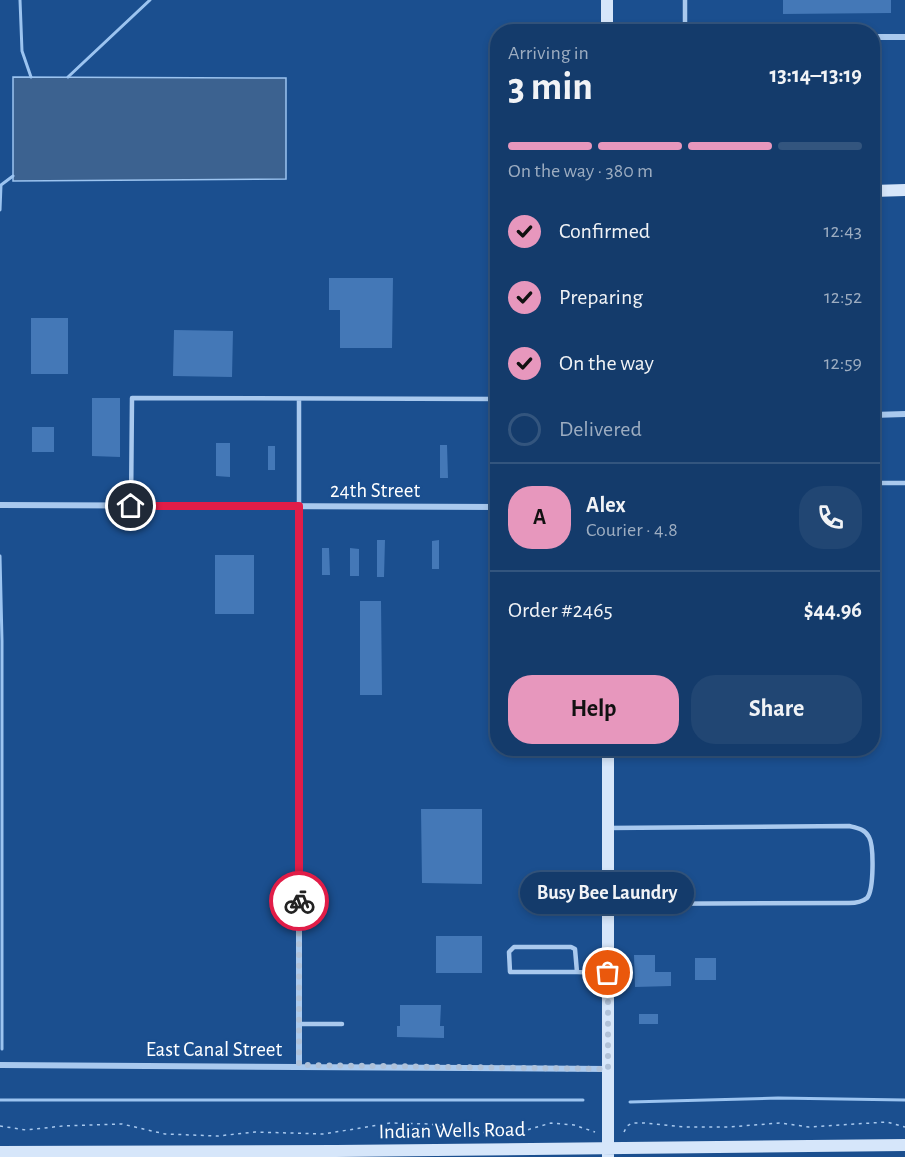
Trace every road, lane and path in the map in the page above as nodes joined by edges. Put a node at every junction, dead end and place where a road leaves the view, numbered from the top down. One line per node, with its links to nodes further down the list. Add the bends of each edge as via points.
1 (607, 0): 3 (main road)
2 (685, 0): 4 (lane)
3 (607, 24)
4 (685, 24)
5 (880, 37): 6 (street)
6 (905, 37)
7 (905, 190): 8 (main road)
8 (880, 191)
9 (299, 399): 10 (lane); 16 (lane, via 132,398); 17 (lane)
10 (490, 399)
11 (905, 414): 12 (street)
12 (880, 415)
13 (880, 483): 14 (lane)
14 (905, 483)
15 (0, 506): 16 (street, 24th Street)
16 (131, 506): 17 (street, 24th Street)
17 (299, 506): 18 (street, 24th Street); 24 (street)
18 (490, 507)
19 (608, 756): 20 (main road)
20 (608, 828): 21 (main road); 21 (lane, via 838,826 858,828 872,842 872,885 867,898 860,902)
21 (609, 904): 23 (main road)
22 (576, 972): 22 (lane, via 576,952 571,947 514,947 509,952 510,972); 23 (lane)
23 (608, 973): 28 (main road)
24 (299, 1024): 25 (lane); 27 (street)
25 (342, 1024)
26 (0, 1065): 27 (street, East Canal Street)
27 (299, 1065): 28 (street, East Canal Street)
28 (608, 1069): 35 (main road)
29 (0, 1126): 31 (path, via 26,1130 122,1124 165,1134 218,1136 255,1132 324,1134 390,1123 502,1133 551,1123)
30 (905, 1127): 32 (path, via 887,1122 809,1127 780,1123 632,1123)
31 (595, 1132)
32 (624, 1132)
33 (903, 1147): 35 (main road, Indian Wells Road)
34 (0, 1152): 36 (main road, Indian Wells Road)
35 (608, 1152): 37 (main road, Indian Wells Road)
36 (16, 1154): 37 (main road, Indian Wells Road)
37 (336, 1154)

